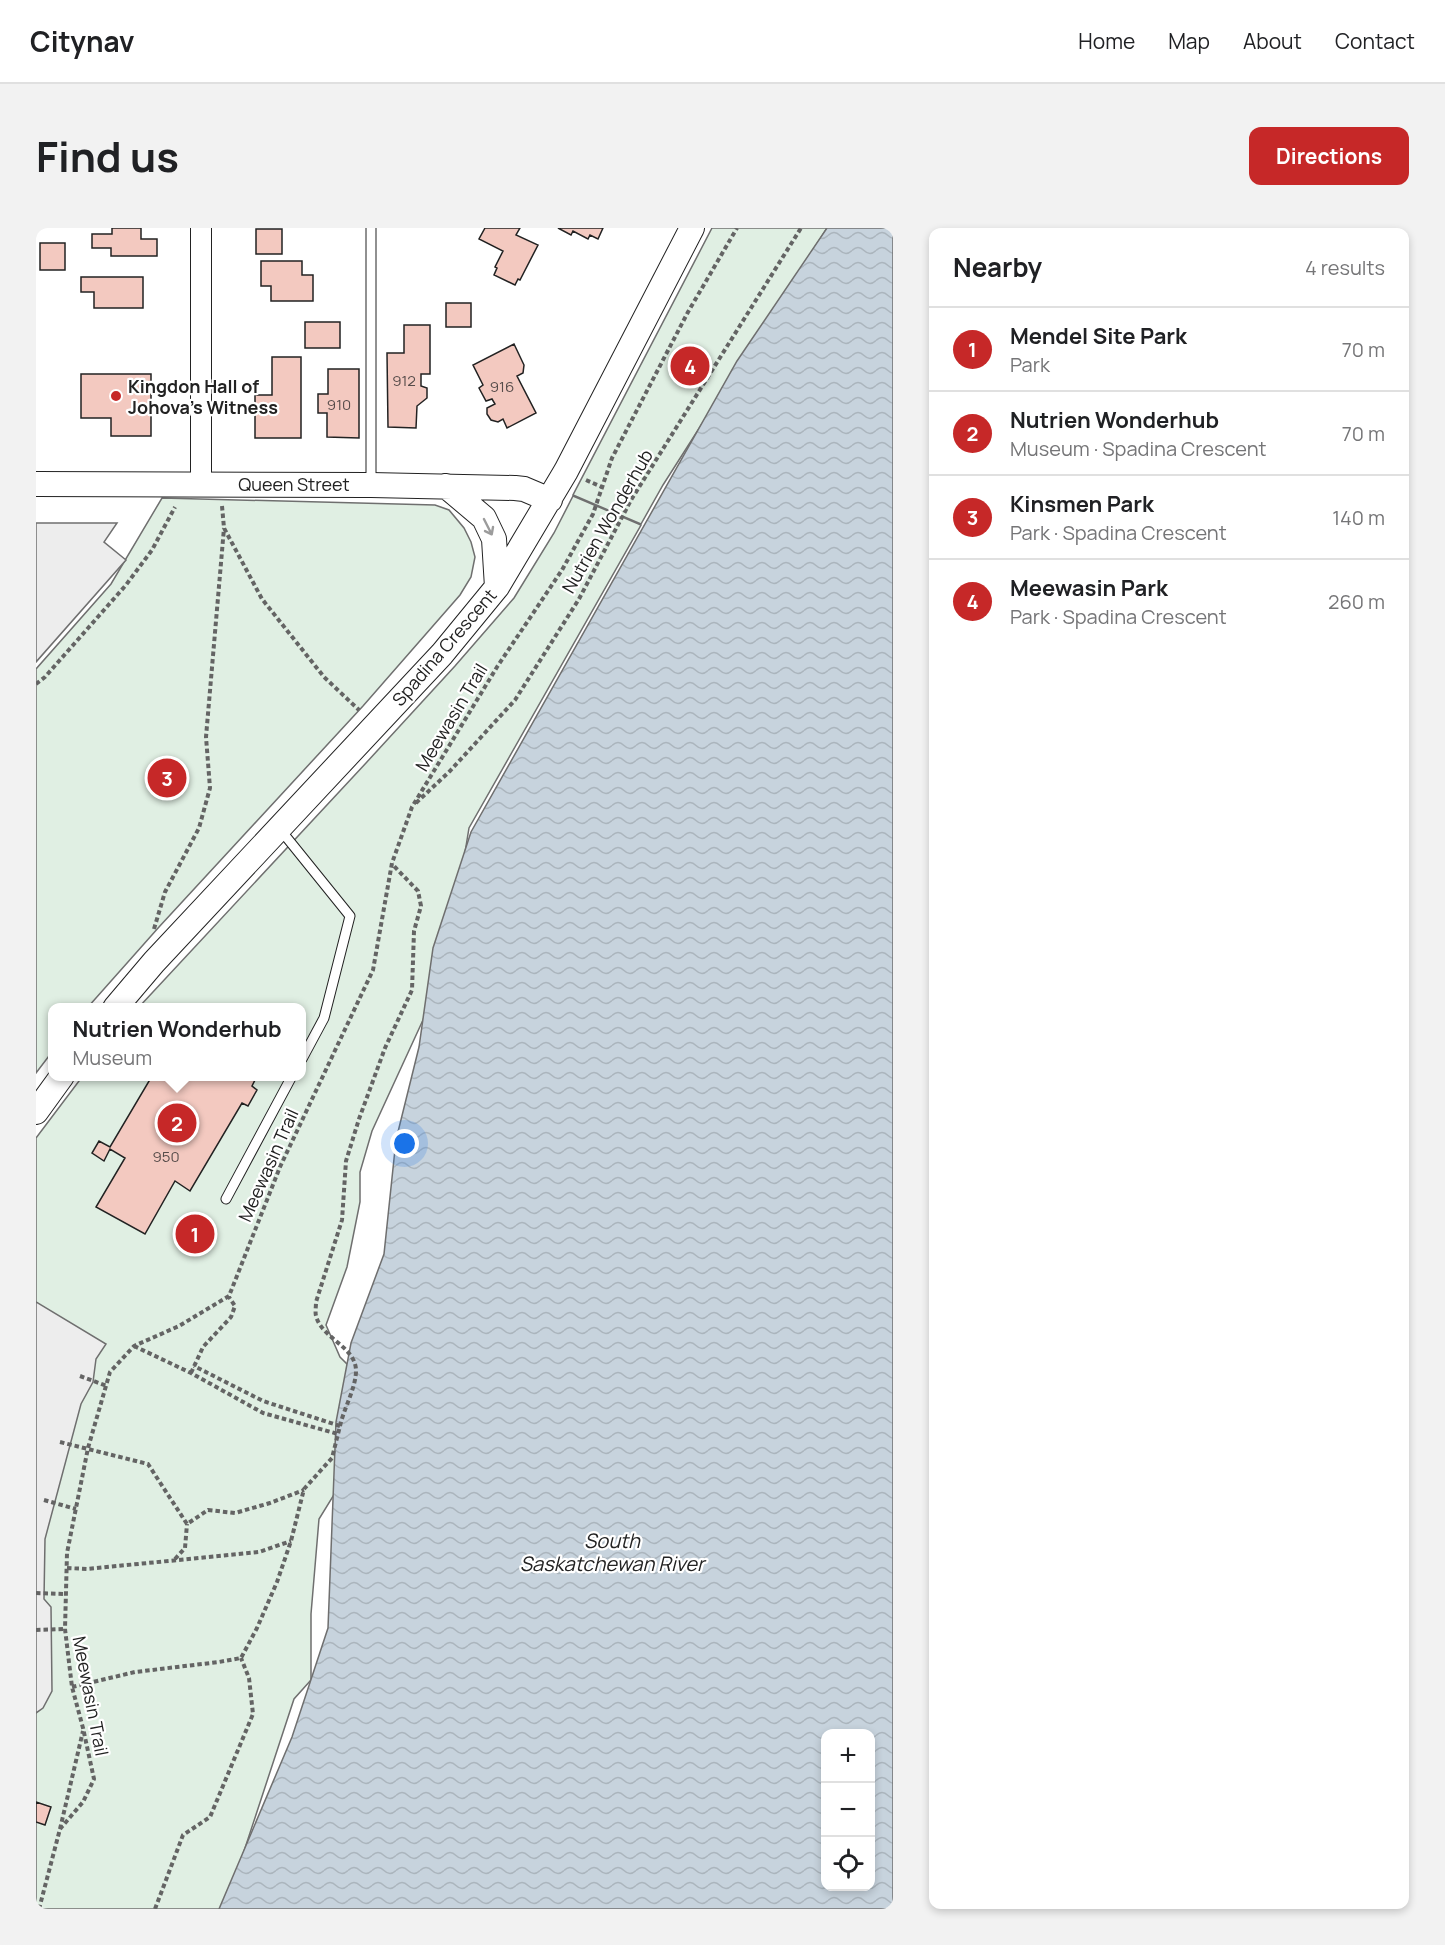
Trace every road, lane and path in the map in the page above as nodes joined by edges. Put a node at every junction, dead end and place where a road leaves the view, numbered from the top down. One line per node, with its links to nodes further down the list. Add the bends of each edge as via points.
1 (201, 228): 7 (street)
2 (371, 228): 8 (lane)
3 (692, 228): 10 (street, Spadina Crescent)
4 (737, 228): 16 (path, Meewasin Trail, via 612,458 592,514 562,570 497,667)
5 (801, 228): 16 (path, Nutrien Wonderhub, via 631,500 579,599 515,700)
6 (36, 484): 7 (street, Queen Street)
7 (212, 484): 8 (street, Queen Street); 12 (path)
8 (371, 485): 9 (street, Queen Street)
9 (446, 486): 10 (street, Queen Street, via 524,489); 13 (street, one-way to 13, via 484,518 494,539)
10 (550, 500): 13 (street, Spadina Crescent)
11 (176, 510): 14 (path, via 126,585)
12 (224, 528): 15 (path, via 262,599 324,677); 19 (path, via 206,737 210,788 199,828 165,892)
13 (497, 587): 17 (street, Spadina Crescent, via 442,654)
14 (36, 684)
15 (363, 714)
16 (412, 807): 18 (path, Meewasin Trail)
17 (279, 828): 20 (street, Spadina Crescent); 21 (lane, via 350,916 324,1018)
18 (392, 863): 26 (path, Meewasin Trail, via 373,970 280,1167); 32 (path, via 418,891 421,906 414,931 412,990 358,1119 346,1161 342,1220 316,1302 319,1324 352,1357 356,1370)
19 (153, 934)
20 (119, 1003)
21 (306, 1052)
22 (59, 1081): 24 (street)
23 (290, 1081): 25 (lane)
24 (36, 1112)
25 (226, 1199)
26 (229, 1296): 27 (path, Meewasin Trail, via 179,1326); 28 (path, via 235,1306 231,1317 203,1347)
27 (134, 1346): 29 (path); 31 (path, Meewasin Trail, via 110,1372)
28 (194, 1366): 29 (path); 32 (path, via 263,1401)
29 (191, 1373): 33 (path, via 263,1413)
30 (80, 1376): 31 (path)
31 (106, 1386): 35 (path, Meewasin Trail)
32 (340, 1426): 33 (path)
33 (338, 1434): 36 (path, via 332,1458)
34 (60, 1442): 35 (path)
35 (88, 1448): 38 (path, Meewasin Trail); 39 (path, via 148,1464)
36 (304, 1489): 39 (path, via 236,1513 208,1510); 40 (path)
37 (44, 1500): 38 (path)
38 (76, 1509): 42 (path, Meewasin Trail)
39 (187, 1524): 41 (path, via 184,1548)
40 (291, 1541): 41 (path, via 259,1552); 47 (path, via 278,1582)
41 (175, 1559): 42 (path)
42 (67, 1568): 44 (path, Meewasin Trail)
43 (36, 1593): 44 (path)
44 (66, 1594): 45 (path, Meewasin Trail)
45 (65, 1629): 46 (path); 48 (path, Meewasin Trail)
46 (36, 1630)
47 (241, 1658): 48 (path, via 135,1671); 52 (path, via 249,1678 253,1714 210,1817 183,1835)
48 (72, 1687): 49 (path, Meewasin Trail)
49 (83, 1728): 50 (path); 50 (path, Meewasin Trail, via 94,1779 83,1802)
50 (60, 1829): 51 (path, Meewasin Trail)
51 (39, 1909)
52 (155, 1909)

